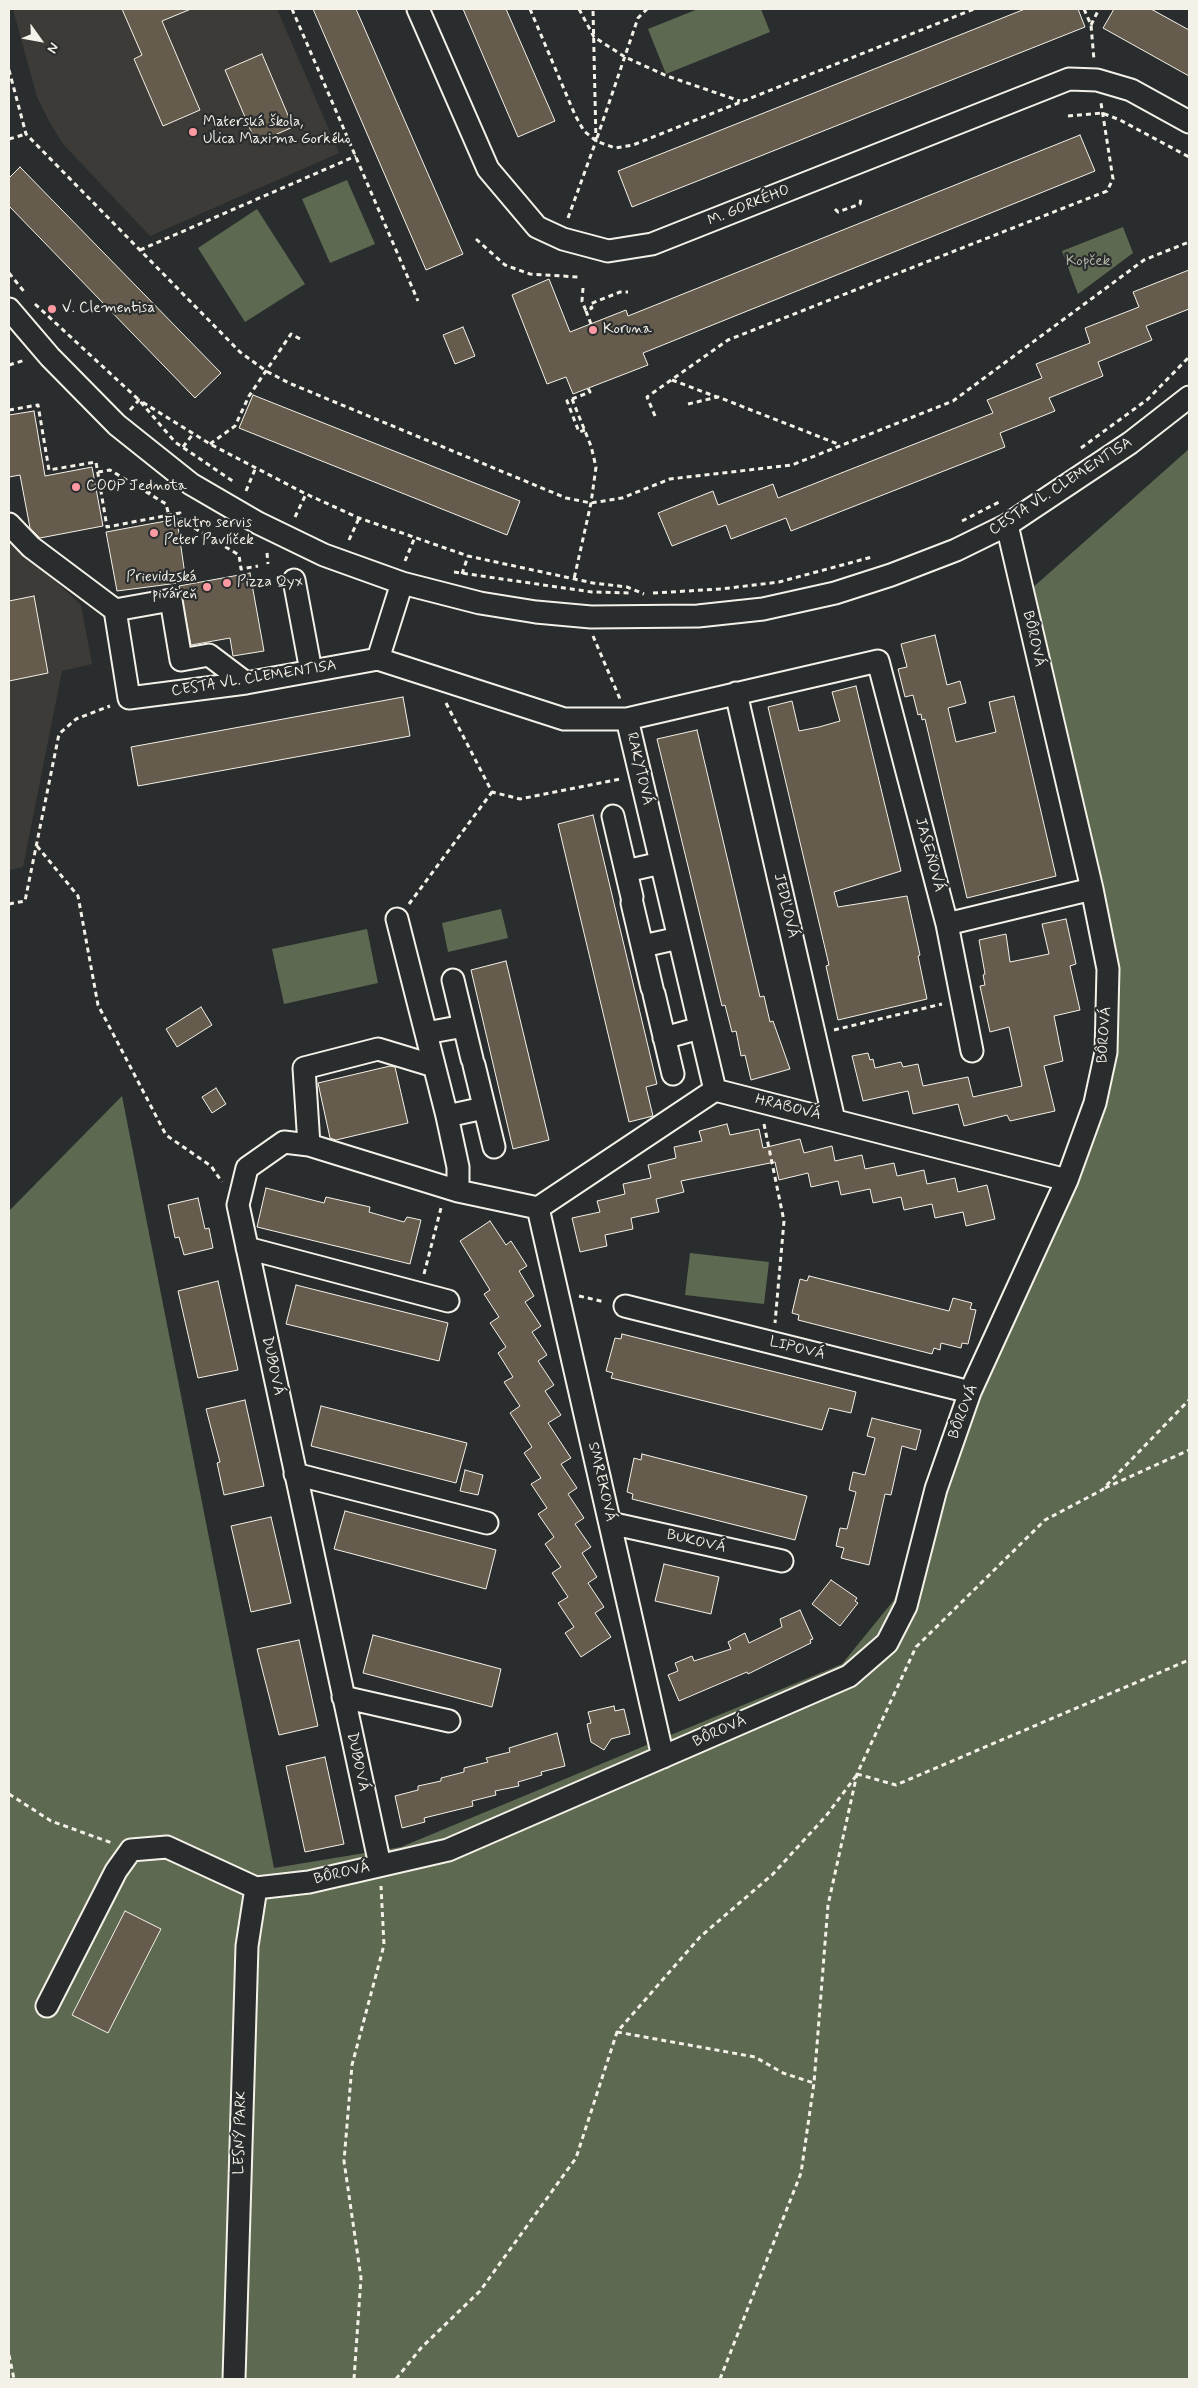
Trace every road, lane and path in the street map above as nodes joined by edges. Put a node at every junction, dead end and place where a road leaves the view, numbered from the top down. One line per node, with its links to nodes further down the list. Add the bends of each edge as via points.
1 (292, 9): 23 (path)
2 (418, 9): 31 (street, M. GORKÉHO, via 488,170 537,227)
3 (530, 9): 22 (path, via 575,115 584,131)
4 (579, 9): 11 (path)
5 (593, 9): 11 (path)
6 (647, 9): 12 (path, via 638,18)
7 (974, 9): 9 (path)
8 (1099, 9): 10 (path)
9 (964, 11): 16 (path)
10 (1091, 25)
11 (594, 37): 12 (path); 22 (path)
12 (625, 57): 16 (path, via 667,76); 22 (path)
13 (1084, 59): 14 (path)
14 (1102, 60)
15 (9, 70): 20 (path)
16 (741, 102): 22 (path, via 633,145 614,148)
17 (1102, 113): 18 (path); 24 (path); 47 (path, via 1112,179 1107,191 728,340)
18 (1068, 116)
19 (1189, 122): 31 (street, M. GORKÉHO, via 1131,90 1097,80 1069,79 652,244 608,250)
20 (26, 134): 21 (path); 33 (path)
21 (9, 139)
22 (596, 142): 28 (path)
23 (356, 156): 33 (path); 38 (path)
24 (1189, 157)
25 (861, 199): 26 (path, via 860,204 838,212)
26 (835, 209)
27 (560, 213): 28 (path)
28 (568, 218): 29 (path); 31 (path)
29 (576, 221)
30 (476, 238): 35 (path, via 505,265 530,274)
31 (563, 239)
32 (1189, 242): 58 (path, via 1144,260 953,401)
33 (140, 250): 46 (path, via 240,352)
34 (9, 273): 51 (path, via 32,302)
35 (578, 277)
36 (583, 288): 40 (path, via 582,302)
37 (628, 292): 40 (path, via 590,304 592,308)
38 (418, 301)
39 (9, 310): 55 (street, CESTA VL. CLEMENTISA)
40 (586, 311): 41 (path)
41 (591, 324)
42 (302, 340): 46 (path, via 291,334)
43 (1189, 357): 60 (path, via 1148,399)
44 (27, 360): 45 (path)
45 (9, 365)
46 (266, 371): 57 (path, via 249,396 235,426); 69 (path, via 566,498)
47 (671, 380): 49 (path); 54 (path, via 647,397)
48 (588, 388): 69 (path, via 590,392 572,399 596,462)
49 (718, 397): 52 (path); 58 (path)
50 (1189, 397): 76 (street, CESTA VL. CLEMENTISA, via 1122,449)
51 (139, 400): 55 (path); 56 (path); 59 (path)
52 (688, 404)
53 (9, 410): 62 (path, via 38,405 49,470 96,462)
54 (655, 416)
55 (117, 425): 94 (street, CESTA VL. CLEMENTISA, via 190,484 258,524 324,555)
56 (193, 434): 57 (path); 59 (path)
57 (210, 444): 61 (path)
58 (839, 444): 69 (path, via 792,465 670,479 622,498)
59 (183, 447): 64 (path)
60 (1079, 450)
61 (256, 467): 64 (path); 66 (path)
62 (98, 472): 65 (path, via 110,470); 71 (path, via 107,526)
63 (155, 482): 65 (path)
64 (246, 491): 67 (path)
65 (149, 493): 71 (path, via 166,504)
66 (306, 494): 72 (path); 73 (path)
67 (254, 495)
68 (1006, 498): 77 (path)
69 (592, 503): 92 (path)
70 (287, 513): 72 (path)
71 (168, 516): 89 (path, via 180,513 181,520 238,555 241,569)
72 (295, 517): 74 (path)
73 (359, 518): 79 (path); 80 (path)
74 (304, 521)
75 (9, 524): 98 (street, via 31,546)
76 (1007, 525): 94 (street, CESTA VL. CLEMENTISA, via 956,550 835,593 763,609 698,616 591,617 536,612 480,603); 113 (street, BÔROVÁ)
77 (953, 526)
78 (340, 536): 80 (path)
79 (415, 537): 84 (path); 86 (path)
80 (349, 540): 81 (path)
81 (357, 543)
82 (267, 553): 87 (path)
83 (881, 554): 97 (path, via 779,582)
84 (468, 556): 91 (path); 92 (path)
85 (397, 558): 86 (path)
86 (406, 561): 88 (path)
87 (268, 564)
88 (415, 564)
89 (258, 566)
90 (453, 572): 91 (path)
91 (462, 574): 96 (path)
92 (574, 579): 95 (path)
93 (294, 580): 101 (street)
94 (402, 583): 100 (street)
95 (593, 583): 96 (path); 97 (path, via 628,587)
96 (592, 592): 97 (path)
97 (644, 594)
98 (115, 610): 103 (street, via 171,600 181,660 209,655); 105 (street)
99 (590, 630): 106 (path)
100 (378, 658): 101 (street, CESTA VL. CLEMENTISA); 102 (street, RAKYTOVÁ)
101 (311, 671): 103 (street, CESTA VL. CLEMENTISA)
102 (433, 677): 106 (street, RAKYTOVÁ, via 564,719); 108 (path)
103 (246, 683): 105 (street, CESTA VL. CLEMENTISA)
104 (736, 693): 106 (street); 116 (street, JASEŇOVÁ, via 878,661); 124 (street, JEDĽOVÁ)
105 (129, 698): 110 (path, via 76,719 58,734)
106 (625, 713): 107 (street, RAKYTOVÁ)
107 (640, 775): 108 (path, via 520,800); 111 (street, RAKYTOVÁ)
108 (492, 792): 115 (path)
109 (612, 816): 112 (street)
110 (37, 846): 114 (path, via 25,901); 138 (path, via 78,896 98,1006 166,1136 211,1166)
111 (661, 863): 112 (street); 117 (street, RAKYTOVÁ)
112 (626, 871): 118 (street)
113 (1092, 890): 116 (street); 136 (street, BÔROVÁ, via 1108,969 1106,1052 1095,1104)
114 (9, 904)
115 (397, 919): 123 (street)
116 (947, 924): 120 (street, JASEŇOVÁ)
117 (679, 938): 118 (street); 122 (street, RAKYTOVÁ)
118 (643, 946): 125 (street)
119 (452, 980): 121 (street)
120 (962, 999): 124 (path); 126 (street, JASEŇOVÁ)
121 (464, 1026): 123 (street); 131 (street)
122 (700, 1028): 125 (street); 129 (street, RAKYTOVÁ)
123 (426, 1033): 127 (street)
124 (814, 1035): 133 (street, JEDĽOVÁ)
125 (664, 1038): 128 (street)
126 (972, 1051)
127 (434, 1066): 132 (street); 134 (street, via 378,1049 304,1068)
128 (673, 1074)
129 (715, 1090): 130 (street, HRABOVÁ); 139 (street)
130 (759, 1101): 133 (street, HRABOVÁ); 145 (path, via 784,1221)
131 (484, 1108): 132 (street); 135 (street)
132 (446, 1116): 137 (street, via 458,1167)
133 (834, 1120): 136 (street, HRABOVÁ)
134 (309, 1145): 137 (street, DUBOVÁ); 138 (street, DUBOVÁ, via 284,1142 247,1168)
135 (494, 1147)
136 (1067, 1180): 146 (street, BÔROVÁ)
137 (452, 1189): 139 (street, DUBOVÁ); 142 (path)
138 (238, 1205): 140 (street, DUBOVÁ)
139 (538, 1208): 141 (street, SMREKOVÁ)
140 (246, 1248): 142 (street); 149 (street, DUBOVÁ)
141 (557, 1292): 144 (path); 152 (street, SMREKOVÁ)
142 (419, 1293): 143 (street)
143 (448, 1301)
144 (625, 1306): 145 (street, LIPOVÁ)
145 (773, 1343): 146 (street, LIPOVÁ)
146 (970, 1392): 157 (street, BÔROVÁ, via 936,1489 906,1606 887,1643 849,1676)
147 (1189, 1400): 150 (path)
148 (1189, 1450): 150 (path)
149 (295, 1474): 151 (street); 155 (street, DUBOVÁ)
150 (1102, 1490): 158 (path, via 1045,1520 916,1647)
151 (486, 1522)
152 (610, 1523): 153 (street, BUKOVÁ); 157 (street, SMREKOVÁ)
153 (782, 1561)
154 (1189, 1660): 158 (path, via 896,1785)
155 (343, 1696): 156 (street); 161 (street, DUBOVÁ)
156 (449, 1721)
157 (663, 1757): 161 (street, BÔROVÁ, via 448,1850)
158 (858, 1774): 164 (path, via 826,1816 773,1874 700,1937); 165 (path, via 828,1905)
159 (9, 1794): 160 (path, via 51,1820)
160 (131, 1850): 162 (street, via 167,1847); 163 (street, via 116,1871)
161 (380, 1865): 162 (street, BÔROVÁ, via 309,1882); 169 (path, via 384,1945 352,2065 344,2161 361,2278)
162 (256, 1888): 168 (street, LESNÝ PARK, via 247,1946)
163 (47, 2006)
164 (617, 2032): 165 (path, via 755,2057 783,2073); 170 (path, via 576,2158 480,2291 421,2348)
165 (814, 2083): 171 (path, via 801,2173)
166 (9, 2355): 167 (path)
167 (14, 2379)
168 (234, 2379)
169 (354, 2379)
170 (396, 2379)
171 (720, 2379)

